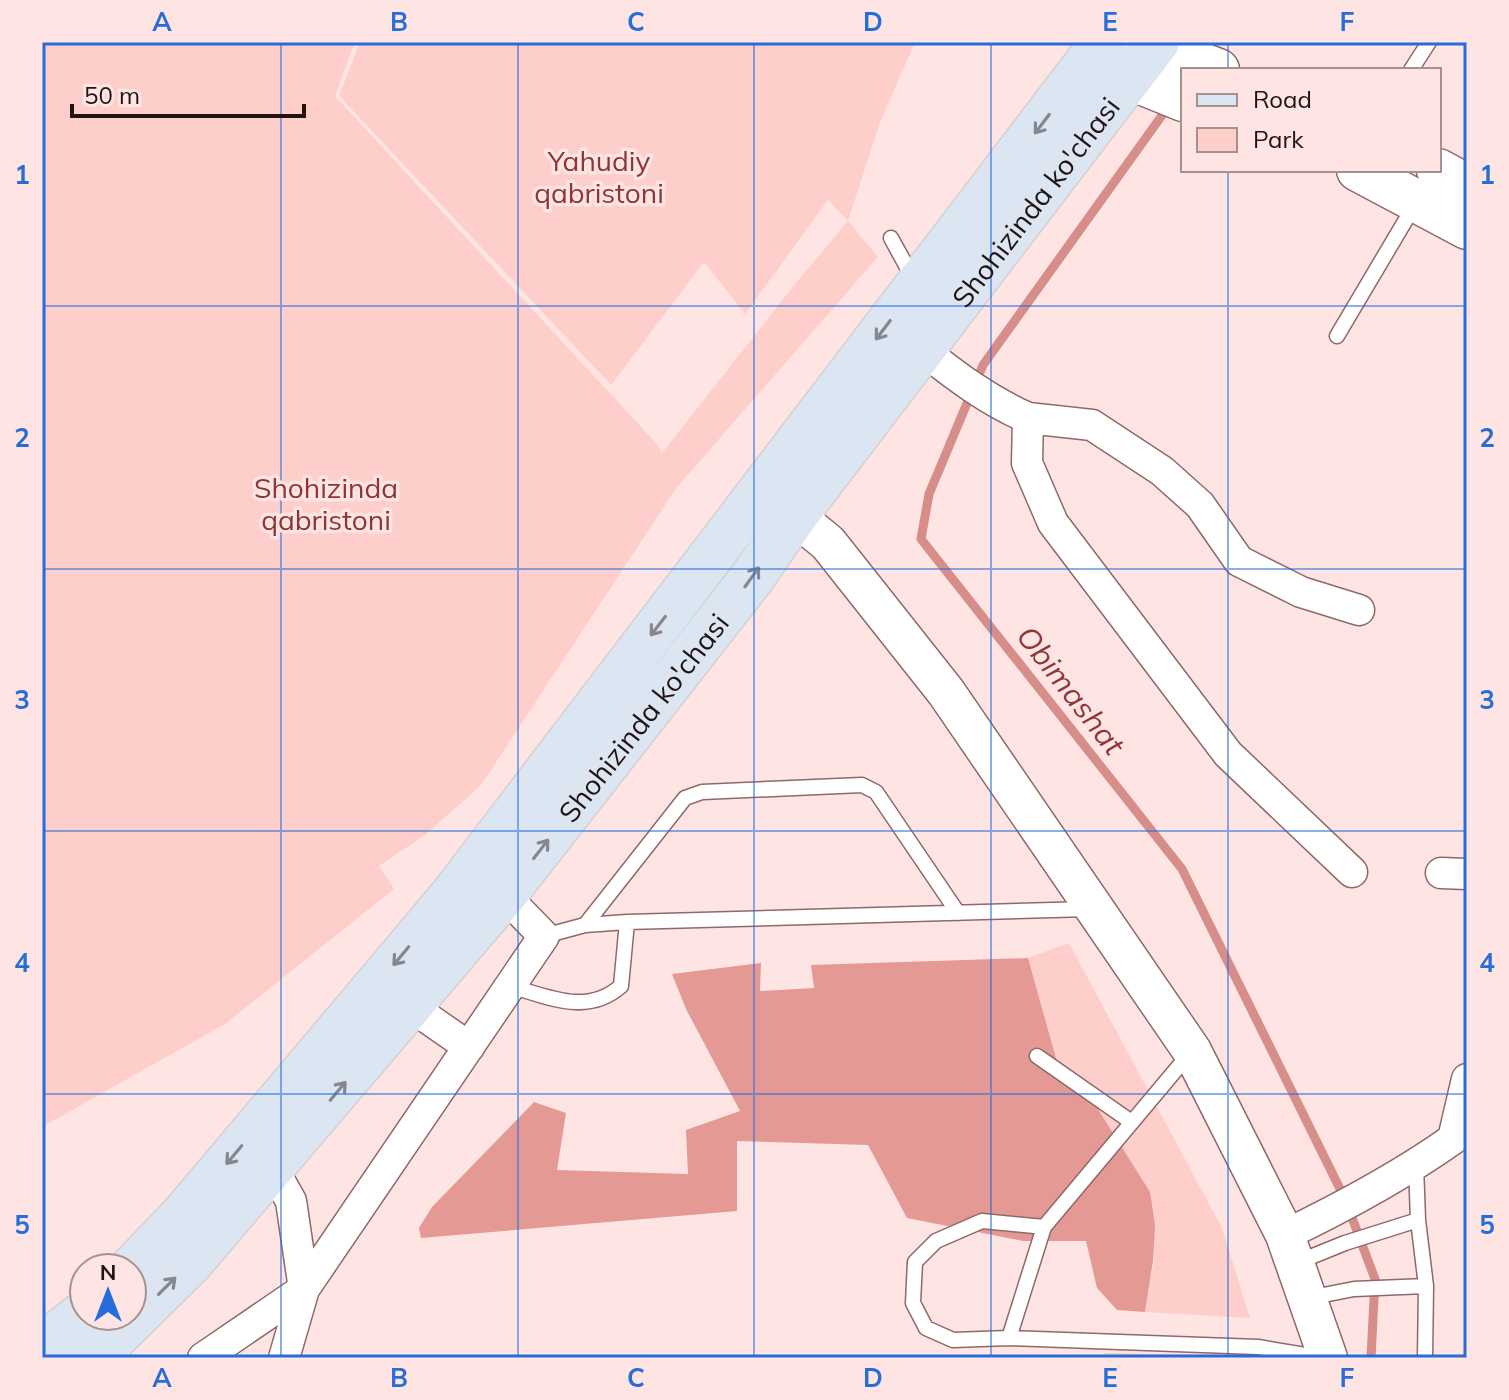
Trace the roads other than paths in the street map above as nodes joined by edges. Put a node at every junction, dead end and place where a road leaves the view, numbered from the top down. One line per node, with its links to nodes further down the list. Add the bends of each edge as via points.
1 (1429, 42): 5 (lane)
2 (1096, 52): 3 (main road); 12 (main road, Shohizinda ko'chasi, one-way to 12)
3 (1146, 53): 4 (main road); 6 (main road); 14 (main road, Shohizinda ko'chasi)
4 (1210, 68)
5 (1412, 68)
6 (1181, 97)
7 (1367, 172): 8 (main road)
8 (1428, 185): 9 (main road); 10 (main road); 13 (lane)
9 (1467, 186)
10 (1467, 228)
11 (891, 238): 12 (lane)
12 (917, 286): 16 (main road, Shohizinda ko'chasi, one-way to 16)
13 (1337, 336)
14 (922, 349): 15 (street); 16 (main road, Shohizinda ko'chasi)
15 (1018, 414): 17 (street, via 1092,425 1162,471 1200,505 1239,561 1301,592); 18 (street, via 1027,463 1053,523 1228,754)
16 (778, 503): 19 (main road, Shohizinda ko'chasi, one-way to 16, via 752,578); 20 (street, via 828,543 946,692); 38 (main road, Shohizinda ko'chasi, one-way to 38)
17 (1359, 610)
18 (1352, 872)
19 (504, 895): 24 (street); 26 (main road, Shohizinda ko'chasi)
20 (1097, 909): 21 (lane); 28 (street)
21 (958, 913): 22 (lane); 23 (lane, via 876,792 862,785 702,792 685,798)
22 (627, 922): 23 (lane); 25 (lane, via 621,986 608,998 564,1002)
23 (585, 925): 24 (lane)
24 (544, 936): 25 (street)
25 (510, 986): 27 (street)
26 (410, 1006): 27 (street); 34 (main road, Shohizinda ko'chasi, one-way to 26)
27 (469, 1047): 40 (street)
28 (1192, 1051): 31 (lane); 37 (street)
29 (1037, 1056): 31 (lane)
30 (1467, 1079): 32 (street)
31 (1130, 1121): 36 (lane)
32 (1460, 1144): 33 (street)
33 (1416, 1166): 35 (lane); 37 (street, via 1336,1211)
34 (273, 1169): 40 (street, via 291,1201); 45 (main road, Shohizinda ko'chasi, one-way to 34, via 191,1262)
35 (1418, 1220): 37 (lane, via 1345,1243); 39 (lane)
36 (1044, 1227): 43 (lane); 43 (lane, via 982,1221 936,1241 915,1262 913,1303 926,1328 953,1340)
37 (1290, 1249): 41 (street)
38 (147, 1252)
39 (1426, 1286): 41 (lane, via 1354,1289); 49 (lane)
40 (304, 1289): 46 (street); 47 (street)
41 (1306, 1298): 48 (street)
42 (68, 1326): 44 (main road)
43 (1009, 1338): 48 (lane, via 1258,1347)
44 (42, 1346)
45 (89, 1358)
46 (203, 1358)
47 (284, 1358)
48 (1326, 1358)
49 (1425, 1358)

